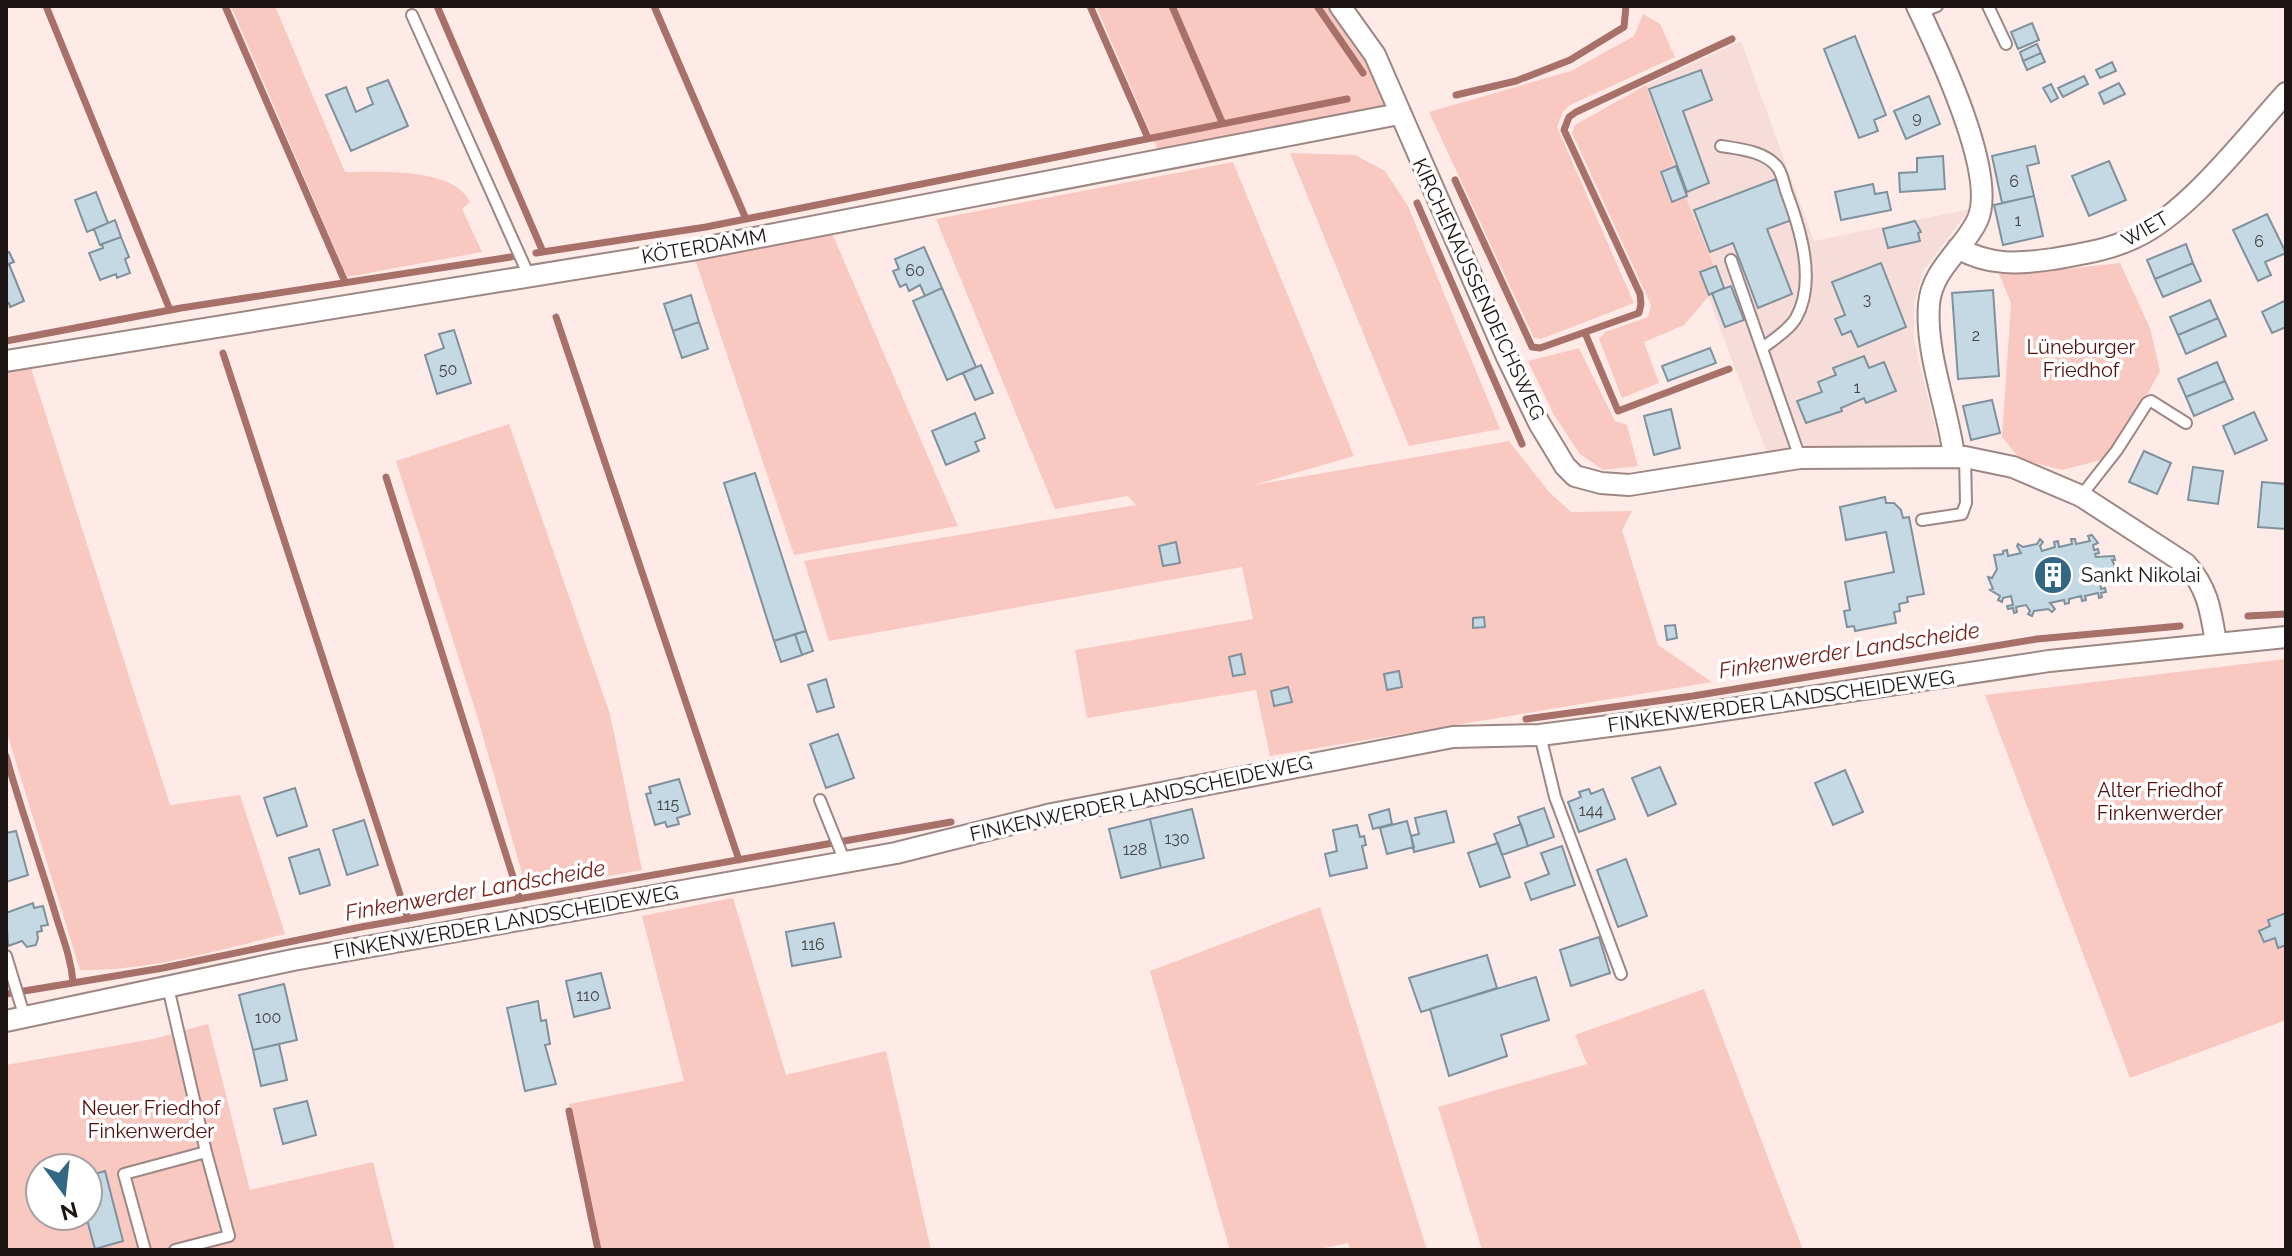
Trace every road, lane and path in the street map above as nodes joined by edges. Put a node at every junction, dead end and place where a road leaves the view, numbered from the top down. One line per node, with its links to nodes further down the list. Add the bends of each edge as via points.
1 (1340, 6): 7 (street, KIRCHENAUSSENDEICHSWEG, via 1375,55)
2 (1988, 6): 5 (lane)
3 (1925, 8): 9 (street, via 1982,180 1979,217)
4 (412, 15): 11 (lane)
5 (2006, 44)
6 (2286, 93): 9 (street, WIET, via 2180,207 2136,237 2111,248 2009,264 1986,261)
7 (1399, 114): 11 (street, KÖTERDAMM, via 692,250); 16 (street, KIRCHENAUSSENDEICHSWEG, via 1539,423 1575,476 1629,485)
8 (1721, 146): 12 (lane, via 1749,151 1777,167 1802,242 1802,304 1794,322)
9 (1958, 248): 15 (street, via 1937,277 1929,303 1932,343)
10 (1731, 260): 12 (lane)
11 (529, 276): 13 (street, KÖTERDAMM)
12 (1764, 347): 16 (lane)
13 (6, 361)
14 (2186, 423): 17 (lane, via 2160,405 2147,403)
15 (1960, 456): 16 (street, KIRCHENAUSSENDEICHSWEG); 17 (street, KIRCHENAUSSENDEICHSWEG, via 2013,467); 18 (lane, via 1966,503 1962,514)
16 (1800, 458)
17 (2081, 496): 20 (street, KIRCHENAUSSENDEICHSWEG, via 2186,564 2199,578 2210,602)
18 (1922, 520)
19 (2286, 637): 20 (street, FINKENWERDER LANDSCHEIDEWEG)
20 (2216, 643): 21 (street, FINKENWERDER LANDSCHEIDEWEG, via 2049,661)
21 (1540, 735): 23 (street, FINKENWERDER LANDSCHEIDEWEG, via 1453,737 1052,814 896,853); 25 (lane, via 1555,797)
22 (820, 800): 23 (lane)
23 (843, 857): 26 (street, FINKENWERDER LANDSCHEIDEWEG)
24 (6, 956): 27 (lane, via 19,997)
25 (1621, 974)
26 (168, 987): 27 (street, FINKENWERDER LANDSCHEIDEWEG); 28 (lane)
27 (16, 1019)
28 (206, 1152): 29 (lane, via 124,1174); 30 (lane, via 229,1236)
29 (145, 1250)
30 (175, 1250)

